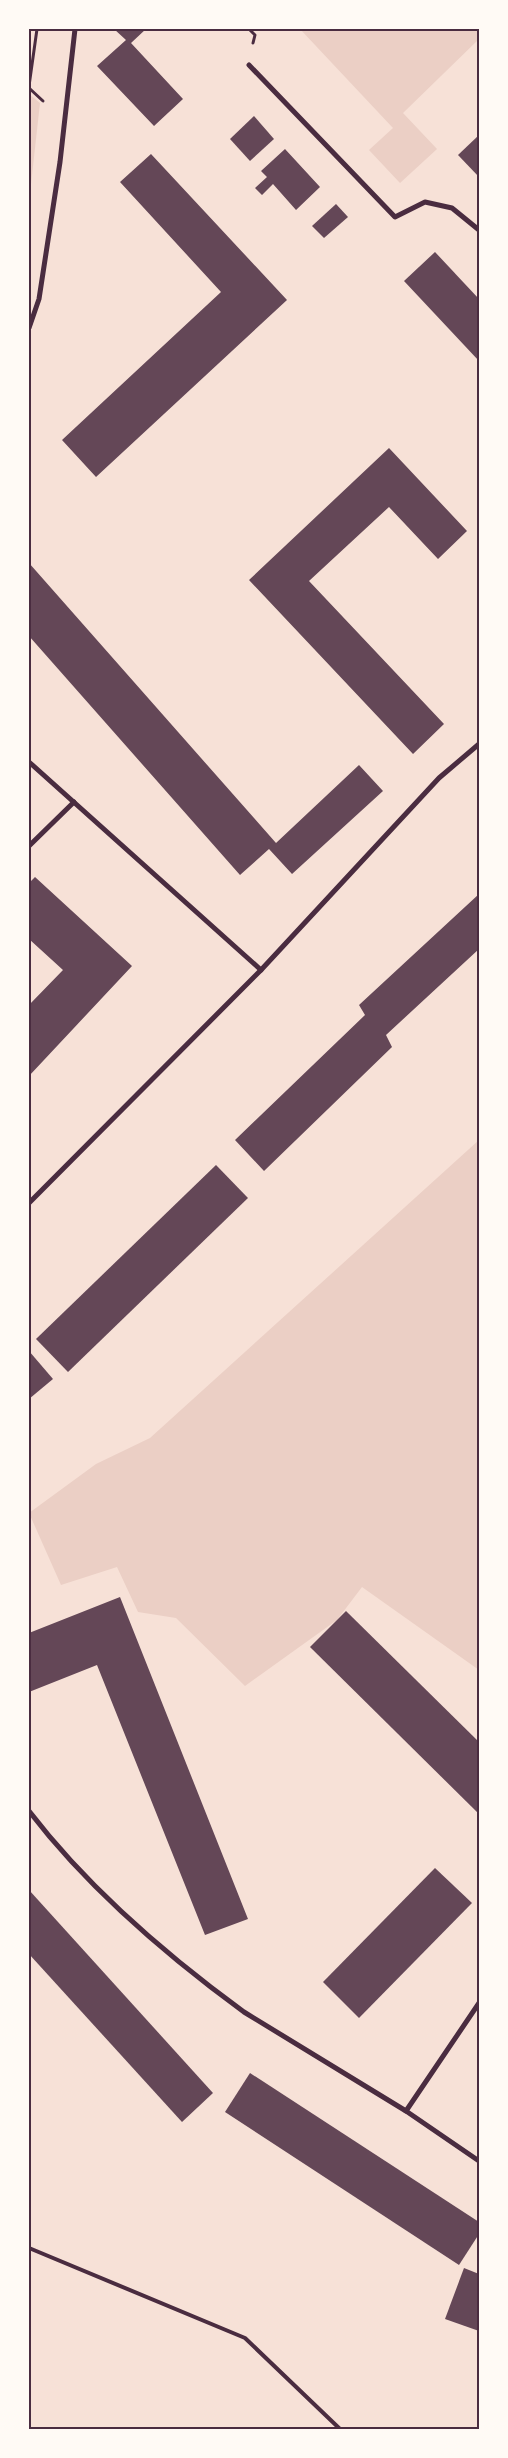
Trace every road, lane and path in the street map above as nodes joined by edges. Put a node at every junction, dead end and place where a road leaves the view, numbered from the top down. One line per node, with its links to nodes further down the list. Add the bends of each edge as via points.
1 (37, 29): 4 (path)
2 (75, 29): 6 (street, via 60,162 39,299)
3 (249, 65): 5 (street, via 395,217 425,202 452,208)
4 (29, 86)
5 (479, 230)
6 (29, 328)
7 (479, 744): 11 (street, via 439,778)
8 (29, 762): 9 (street)
9 (74, 802): 10 (street); 11 (street)
10 (29, 846)
11 (262, 970): 12 (street)
12 (29, 1203)
13 (29, 1811): 15 (street, via 83,1873 221,1995)
14 (479, 2003): 15 (street)
15 (406, 2111): 16 (street)
16 (479, 2160)
17 (29, 2248): 18 (lane, via 245,2338)
18 (340, 2429)

